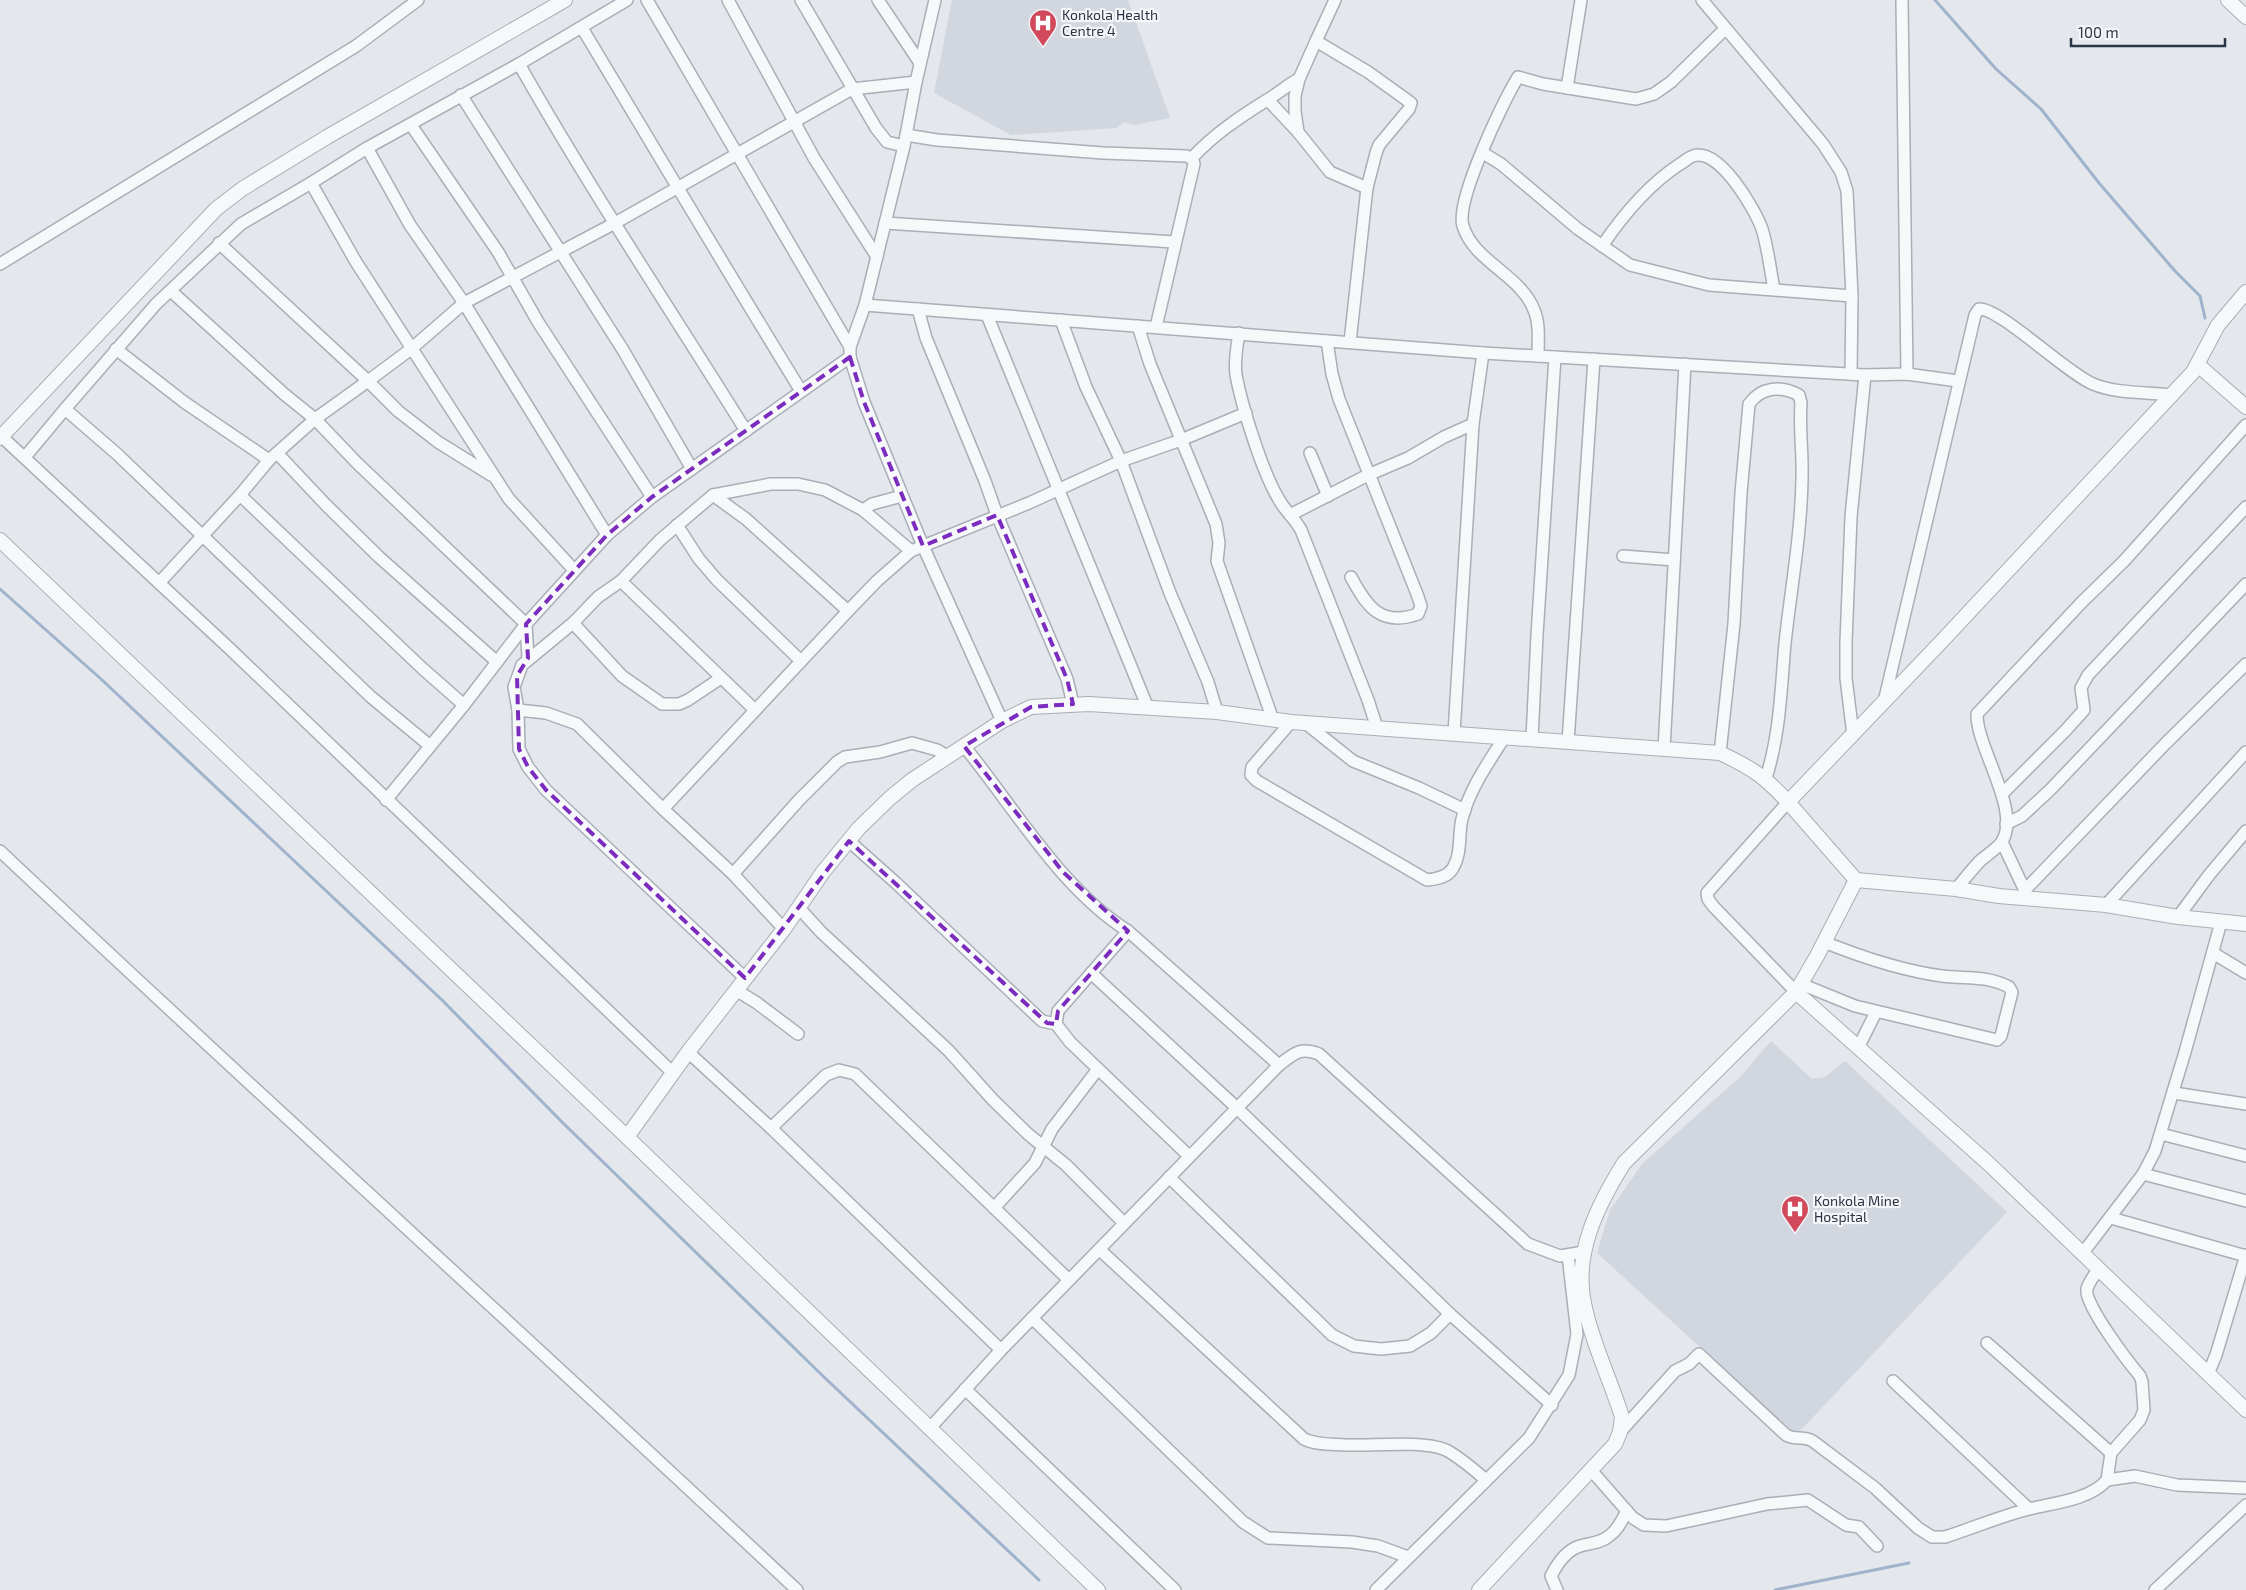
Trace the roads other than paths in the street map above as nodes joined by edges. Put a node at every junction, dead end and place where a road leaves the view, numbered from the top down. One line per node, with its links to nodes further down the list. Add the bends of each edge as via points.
1 (418, 0): 44 (street, via 356,46)
2 (565, 0): 83 (street, via 242,188 216,209)
3 (627, 0): 15 (street)
4 (647, 0): 31 (street)
5 (728, 0): 26 (street)
6 (801, 0): 23 (street)
7 (878, 0): 18 (street)
8 (935, 0): 18 (street)
9 (1334, 0): 17 (street)
10 (1581, 0): 22 (street)
11 (1702, 0): 16 (street)
12 (1902, 0): 70 (street)
13 (2228, 0): 14 (street)
14 (2246, 17)
15 (582, 28): 19 (street); 35 (street)
16 (1725, 29): 22 (street, via 1671,82 1654,94 1636,99); 49 (street, via 1823,144 1841,172 1847,191)
17 (1316, 41): 20 (street); 36 (street, via 1411,103 1409,110 1379,145)
18 (920, 63): 21 (street)
19 (519, 64): 24 (street); 37 (street, via 567,149)
20 (1299, 79): 25 (street); 28 (street, via 1295,111)
21 (916, 82): 23 (street); 29 (street)
22 (1567, 88): 32 (street, via 1518,77)
23 (852, 89): 26 (street); 29 (street, via 887,142)
24 (461, 96): 27 (street); 42 (street)
25 (1268, 100): 28 (street); 33 (street, via 1222,129)
26 (794, 121): 31 (street); 43 (street, via 836,195)
27 (410, 125): 30 (street); 45 (street)
28 (1298, 132): 36 (street, via 1330,172)
29 (905, 140): 33 (street); 38 (street)
30 (367, 148): 34 (street); 50 (street, via 410,226)
31 (738, 153): 35 (street); 62 (street)
32 (1483, 153): 41 (street); 64 (street, via 1461,213 1463,226 1470,240 1527,297 1537,320)
33 (1192, 158): 39 (street, via 1194,164)
34 (311, 184): 40 (street, via 263,210); 61 (street)
35 (678, 188): 37 (street); 74 (street)
36 (1367, 188): 59 (street)
37 (615, 223): 42 (street); 82 (street)
38 (885, 223): 39 (street); 43 (street)
39 (1174, 242): 56 (street)
40 (218, 243): 47 (street); 72 (street)
41 (1602, 246): 46 (street, via 1630,264 1685,280 1709,285); 46 (street, via 1621,219 1673,169 1694,156 1706,156 1720,166 1754,211 1762,230)
42 (559, 253): 45 (street); 89 (street, via 622,350)
43 (877, 257): 51 (street)
44 (0, 264)
45 (514, 278): 50 (street); 97 (street, via 538,322)
46 (1774, 289): 49 (street)
47 (171, 291): 60 (street); 79 (street)
48 (2246, 292): 68 (street, via 2218,325)
49 (1852, 296): 69 (street)
50 (464, 303): 61 (street); 104 (street)
51 (865, 305): 52 (street); 62 (street)
52 (918, 309): 53 (street); 100 (street, via 926,338)
53 (987, 315): 54 (street); 92 (street)
54 (1060, 320): 55 (street); 88 (street, via 1086,387)
55 (1138, 326): 56 (street); 84 (street)
56 (1156, 327): 57 (street)
57 (1240, 333): 58 (street); 78 (street, via 1236,374)
58 (1328, 341): 59 (street); 90 (street, via 1339,399)
59 (1350, 342): 63 (street)
60 (116, 349): 77 (street); 86 (street, via 184,402)
61 (411, 350): 72 (street); 91 (street)
62 (850, 352): 74 (street); 95 (street, via 864,402)
63 (1482, 353): 64 (street); 80 (street)
64 (1538, 356): 65 (street)
65 (1555, 358): 66 (street); 138 (street)
66 (1594, 359): 67 (street); 139 (street)
67 (1685, 364): 69 (street); 109 (street)
68 (2198, 365): 75 (street); 76 (street)
69 (1852, 374): 71 (street)
70 (1907, 374): 71 (street); 73 (street)
71 (1865, 375): 136 (street, via 1851,518 1846,642 1846,678)
72 (368, 381): 79 (street); 91 (street, via 398,411 438,442)
73 (1958, 381): 75 (street, via 1975,315 1979,309 1985,308 2093,384); 124 (street)
74 (801, 391): 82 (street)
75 (2173, 395): 124 (street)
76 (2246, 407)
77 (66, 409): 87 (street); 103 (street)
78 (1246, 413): 84 (street); 101 (street, via 1268,475)
79 (315, 419): 86 (street); 117 (street)
80 (1473, 424): 90 (street); 135 (street)
81 (2246, 425): 147 (street, via 2124,561 1976,714 1984,746)
82 (746, 431): 89 (street)
83 (1, 437): 87 (street)
84 (1181, 440): 88 (street); 131 (street, via 1216,524 1217,561)
85 (1310, 453): 96 (street)
86 (273, 456): 93 (street); 121 (street, via 379,557)
87 (25, 457): 113 (street)
88 (1121, 461): 92 (street); 130 (street)
89 (692, 469): 97 (street)
90 (1368, 475): 96 (street); 111 (street, via 1417,594 1421,606 1418,614 1393,620 1383,616 1363,597)
91 (494, 477): 110 (street, via 509,499)
92 (1057, 490): 100 (street); 127 (street)
93 (240, 495): 103 (street); 126 (street)
94 (713, 496): 99 (street, via 771,484 798,484 825,490); 102 (street); 115 (street, via 746,518)
95 (902, 496): 99 (street, via 872,504); 106 (street)
96 (1328, 496): 101 (street)
97 (652, 497): 104 (street)
98 (2246, 507): 147 (street, via 2088,676 2081,688 2084,710)
99 (863, 510): 107 (street)
100 (996, 515): 106 (street); 125 (street, via 1066,679)
101 (1290, 515): 134 (street, via 1301,530)
102 (677, 524): 112 (street); 120 (street, via 717,580)
103 (203, 535): 113 (street); 140 (street, via 371,697)
104 (607, 536): 110 (street)
105 (0, 540): 188 (street)
106 (923, 546): 107 (street); 132 (street)
107 (911, 551): 115 (street)
108 (1623, 556): 109 (street)
109 (1674, 560): 142 (street)
110 (574, 570): 117 (street)
111 (1350, 578)
112 (621, 581): 116 (street, via 598,597); 123 (street)
113 (159, 583): 148 (street)
114 (2246, 584): 152 (street, via 2051,789 2022,816)
115 (848, 611): 120 (street)
116 (573, 623): 119 (street); 123 (street, via 622,676 662,704 679,704)
117 (526, 624): 118 (street); 119 (street)
118 (510, 644): 119 (street); 121 (street)
119 (528, 658): 128 (street, via 514,687)
120 (801, 660): 129 (street)
121 (497, 662): 126 (street)
122 (2246, 664): 160 (street, via 2165,744)
123 (721, 678): 129 (street)
124 (1884, 702): 136 (street)
125 (1073, 704): 127 (street); 132 (street, via 1031,708)
126 (464, 705): 140 (street)
127 (1148, 708): 130 (street)
128 (518, 710): 150 (street, via 553,715 577,724); 172 (street, via 519,749 546,790)
129 (755, 710): 150 (street)
130 (1217, 712): 131 (street)
131 (1273, 720): 133 (street)
132 (1002, 721): 141 (street)
133 (1298, 722): 134 (street); 151 (street, via 1353,761); 151 (street, via 1252,767 1251,775 1401,867 1427,880 1441,878 1452,870 1458,856)
134 (1377, 728): 135 (street)
135 (1454, 734): 137 (street)
136 (1853, 735): 149 (street)
137 (1504, 738): 138 (street); 151 (street)
138 (1532, 739): 139 (street)
139 (1568, 742): 142 (street)
140 (429, 745): 148 (street)
141 (964, 746): 145 (street); 167 (street, via 1063,872 1103,912)
142 (1664, 749): 144 (street)
143 (2246, 752): 161 (street)
144 (1720, 753): 146 (street); 146 (street, via 1734,624 1747,414 1756,394 1791,390 1799,395 1802,403 1798,559 1781,703 1773,756)
145 (949, 757): 154 (street, via 890,798); 157 (street, via 912,743 845,757 800,800)
146 (1766, 778): 149 (street)
147 (2003, 793): 152 (street)
148 (386, 800): 182 (street)
149 (1788, 802): 158 (street); 173 (street, via 1707,893 1713,906)
150 (663, 809): 157 (street)
151 (1465, 810)
152 (2006, 824): 155 (street)
153 (2246, 831): 163 (street, via 2208,875)
154 (849, 841): 162 (street); 176 (street, via 1042,1021)
155 (2002, 842): 159 (street, via 1975,866); 160 (street)
156 (0, 852): 226 (street)
157 (733, 874): 166 (street)
158 (1856, 880): 159 (street); 168 (street)
159 (1956, 889): 160 (street)
160 (2027, 894): 161 (street)
161 (2106, 905): 163 (street)
162 (800, 908): 166 (street); 189 (street)
163 (2178, 917): 165 (street)
164 (2244, 920): 165 (street)
165 (2222, 922): 169 (street)
166 (784, 929): 172 (street)
167 (1128, 931): 170 (street); 180 (street)
168 (1824, 942): 173 (street); 175 (street, via 1911,970 1981,978 2003,984 2012,992 2001,1036 1997,1040)
169 (2213, 953): 171 (street); 183 (street)
170 (1091, 973): 176 (street, via 1058,1011); 185 (street)
171 (2246, 973)
172 (745, 978): 174 (street)
173 (1799, 988): 175 (street); 178 (street); 199 (street, via 1624,1163 1604,1196)
174 (736, 990): 177 (street); 179 (street)
175 (1876, 1012): 178 (street)
176 (1056, 1024): 181 (street)
177 (798, 1034)
178 (1858, 1048): 200 (street, via 1989,1164)
179 (688, 1052): 182 (street); 186 (street)
180 (1279, 1065): 185 (street); 201 (street, via 1296,1052 1307,1050 1319,1054 1528,1244 1560,1256)
181 (1098, 1069): 189 (street, via 1052,1129); 190 (street)
182 (673, 1073): 188 (street)
183 (2174, 1093): 184 (street); 187 (street)
184 (2246, 1104)
185 (1237, 1108): 190 (street); 205 (street)
186 (771, 1128): 195 (street, via 826,1075 839,1070 854,1074); 208 (street)
187 (2161, 1134): 191 (street); 192 (street)
188 (627, 1137): 214 (street)
189 (1043, 1146): 195 (street, via 1035,1163); 197 (street)
190 (1189, 1156): 193 (street)
191 (2246, 1156)
192 (2143, 1174): 194 (street); 196 (street)
193 (1169, 1177): 197 (street); 205 (street, via 1332,1335 1354,1346 1381,1349 1410,1346 1431,1333)
194 (2246, 1201)
195 (994, 1208): 204 (street)
196 (2111, 1218): 200 (street); 202 (street)
197 (1124, 1223): 198 (street)
198 (1100, 1250): 204 (street); 218 (street, via 1304,1439 1331,1444 1420,1445 1444,1449)
199 (1584, 1252): 201 (street); 215 (street, via 1584,1307 1622,1417)
200 (2082, 1254): 203 (street)
201 (1568, 1255): 212 (street, via 1577,1334 1569,1375)
202 (2246, 1256): 209 (street)
203 (2098, 1269): 209 (street); 216 (street, via 2086,1290 2087,1299 2140,1376 2143,1393 2144,1410 2140,1420)
204 (1069, 1280): 206 (street)
205 (1450, 1314): 212 (street)
206 (1032, 1318): 208 (street); 225 (street, via 1243,1522 1268,1538 1352,1542 1378,1546)
207 (1987, 1343): 216 (street)
208 (1001, 1350): 211 (street)
209 (2208, 1374): 213 (street)
210 (1893, 1381): 222 (street)
211 (965, 1389): 214 (street); 228 (street)
212 (1552, 1405): 218 (street, via 1529,1438)
213 (2246, 1410)
214 (930, 1428): 227 (street)
215 (1620, 1432): 217 (street, via 1615,1444); 222 (street, via 1675,1371 1699,1354 1786,1435 1814,1442 1932,1537 1945,1537)
216 (2111, 1454): 219 (street)
217 (1591, 1470): 223 (street); 230 (street)
218 (1486, 1480): 225 (street)
219 (2107, 1480): 220 (street, via 2135,1476 2176,1485); 222 (street, via 2091,1491 2059,1504)
220 (2246, 1488)
221 (2246, 1506): 232 (street)
222 (2029, 1509)
223 (1627, 1511): 224 (street, via 1644,1525 1656,1527 1767,1504 1808,1500 1846,1525 1859,1527); 231 (street, via 1609,1537 1578,1546 1556,1566 1551,1576)
224 (1877, 1546)
225 (1408, 1557): 229 (street)
226 (797, 1590)
227 (1098, 1590)
228 (1175, 1590)
229 (1376, 1590)
230 (1479, 1590)
231 (1557, 1590)
232 (2155, 1590)

